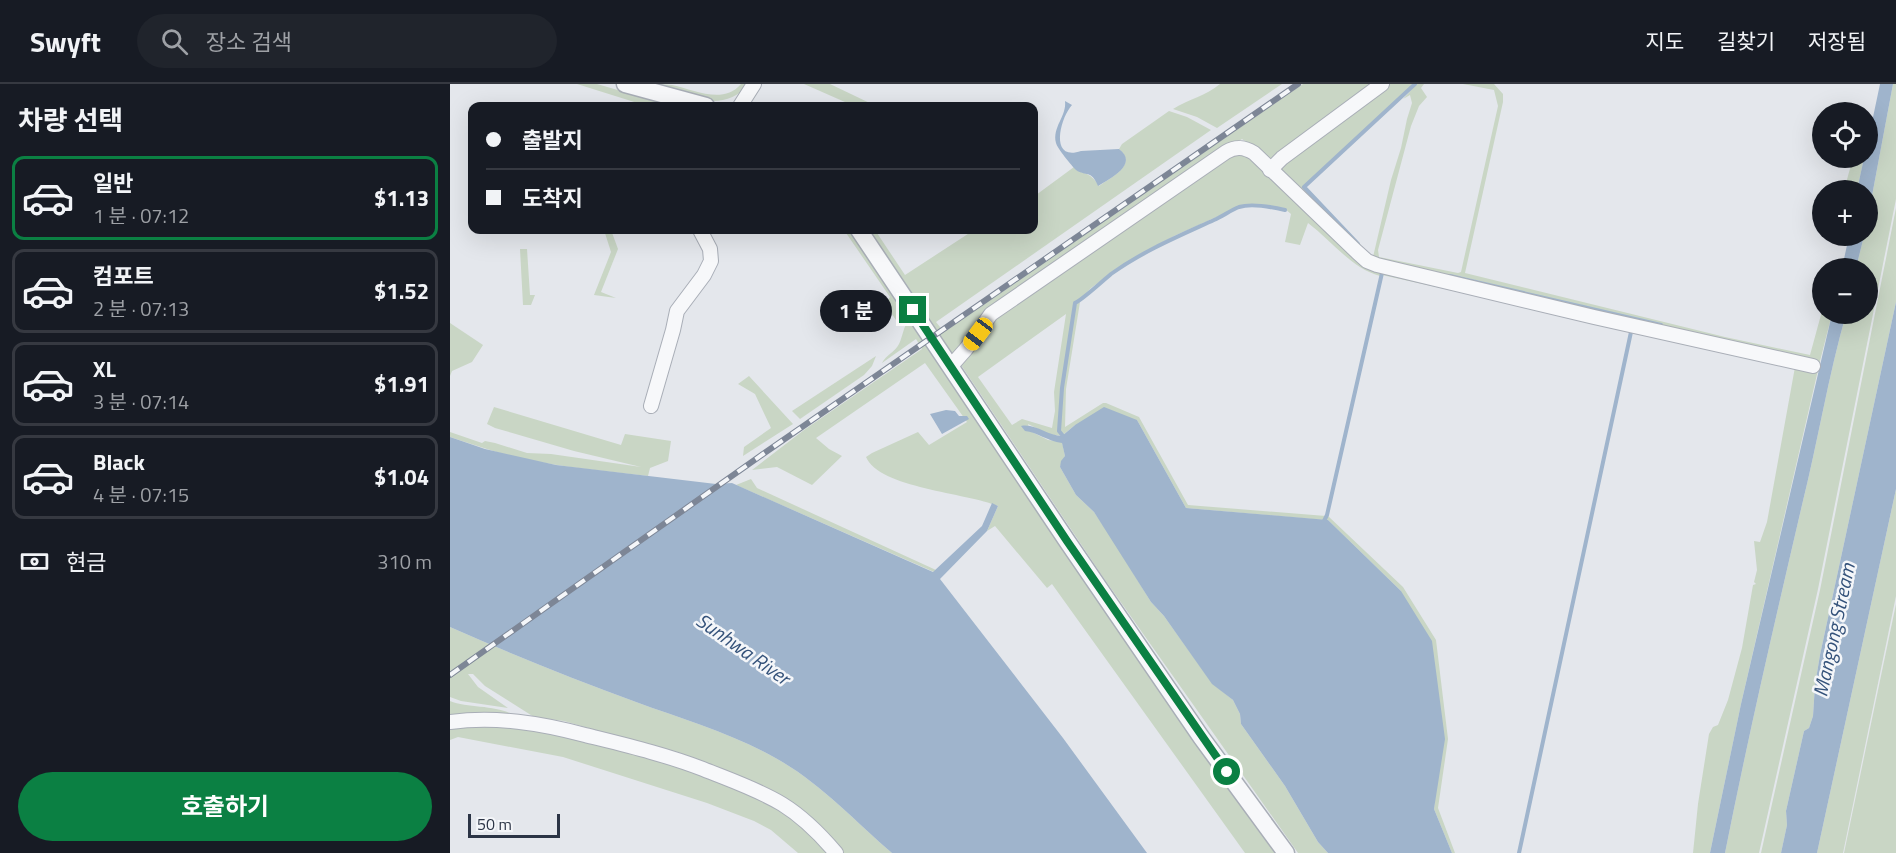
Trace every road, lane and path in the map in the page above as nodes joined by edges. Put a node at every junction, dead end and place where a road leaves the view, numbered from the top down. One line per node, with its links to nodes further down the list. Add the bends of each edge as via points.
1 (626, 84): 4 (street)
2 (754, 84): 5 (street)
3 (1382, 84): 6 (street)
4 (681, 102)
5 (743, 102)
6 (1270, 170): 9 (street, via 1245,148 1226,152 991,314); 10 (street, via 1367,261 1377,265)
7 (702, 234): 11 (street, via 711,261 677,312)
8 (863, 234): 9 (street)
9 (951, 366): 14 (street, via 1201,737)
10 (1813, 366)
11 (651, 406)
12 (450, 722): 13 (street, via 491,719 545,724 677,759 780,803 809,824)
13 (836, 853)
14 (1286, 853)

